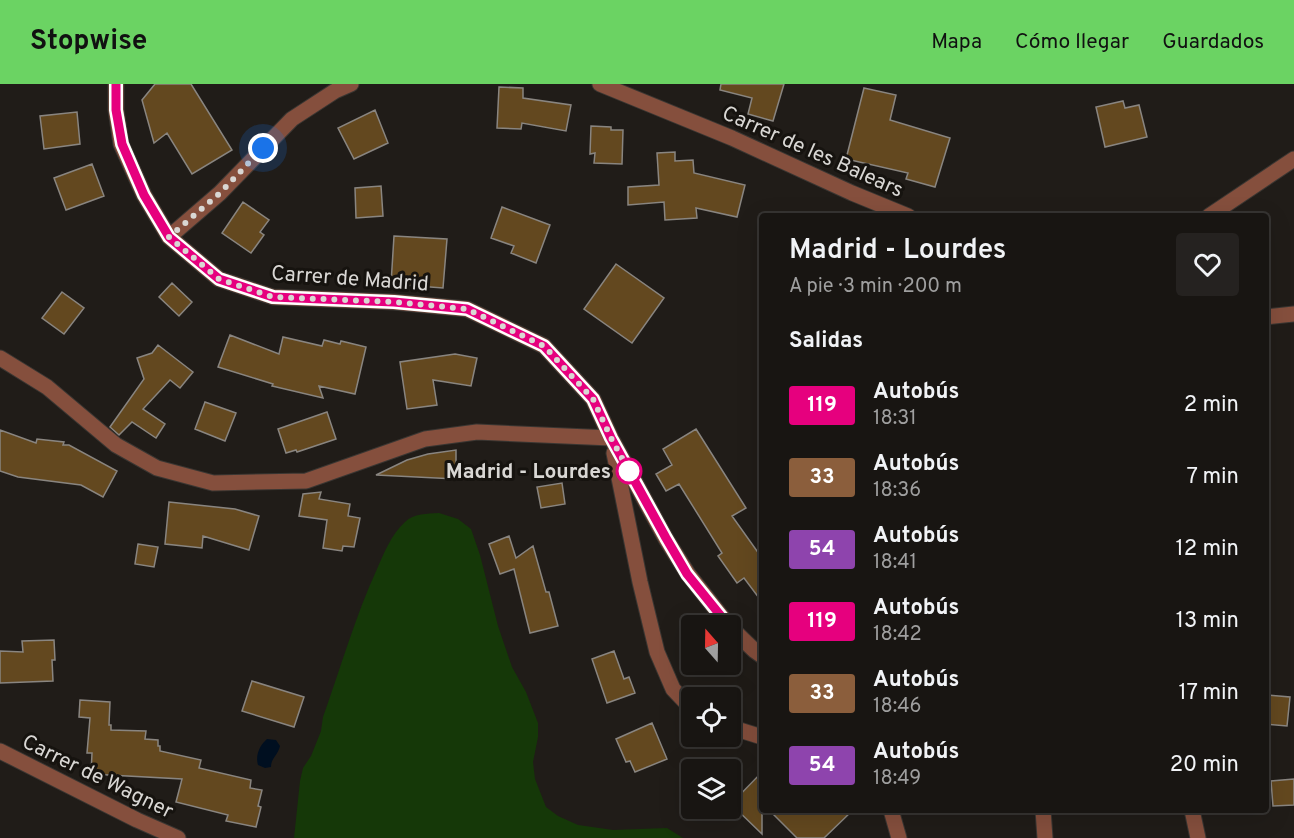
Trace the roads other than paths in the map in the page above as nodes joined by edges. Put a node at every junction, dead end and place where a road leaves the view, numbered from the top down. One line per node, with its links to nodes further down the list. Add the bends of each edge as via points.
1 (116, 84): 7 (street, Carrer de Madrid, via 122,144 144,195)
2 (351, 84): 7 (street, via 292,119 220,193)
3 (600, 84): 5 (street, Carrer de les Balears)
4 (1294, 159): 6 (street)
5 (901, 213)
6 (1213, 213)
7 (169, 237): 11 (street, Carrer de Madrid, via 219,279 273,297 467,309 544,346 593,399)
8 (1294, 314): 9 (street)
9 (1269, 317)
10 (0, 358): 11 (street, via 47,387 116,445 157,468 213,483 306,481 424,440 477,432)
11 (611, 438): 12 (street, Carrer de Madrid, via 687,574); 15 (street, via 657,652)
12 (721, 615)
13 (741, 637): 14 (street, Carrer de Madrid)
14 (759, 654)
15 (681, 698)
16 (741, 730): 17 (street)
17 (759, 735)
18 (0, 751): 22 (street, Carrer de Wagner)
19 (892, 813): 23 (street)
20 (1043, 813): 24 (street)
21 (1193, 813): 25 (street)
22 (178, 838)
23 (899, 838)
24 (1045, 838)
25 (1198, 838)

